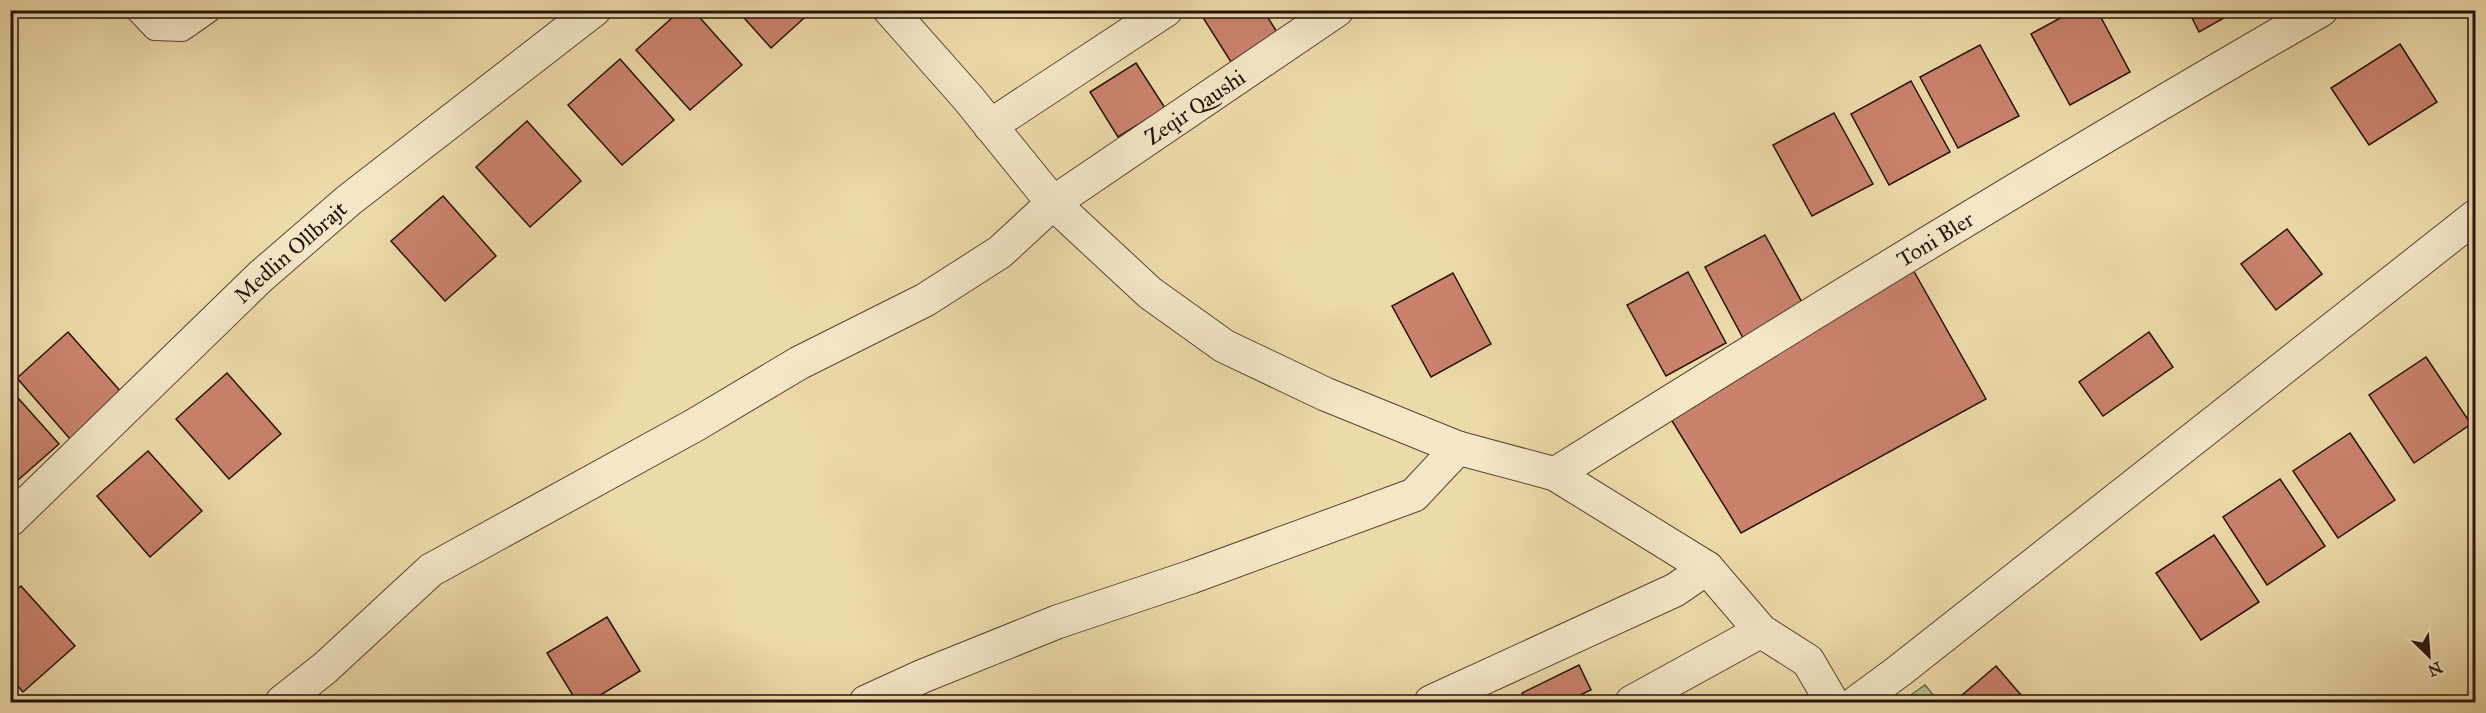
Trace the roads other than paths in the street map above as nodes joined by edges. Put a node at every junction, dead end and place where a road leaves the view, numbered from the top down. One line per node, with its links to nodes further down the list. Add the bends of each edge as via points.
1 (138, 10): 2 (lane, via 154,28 182,28)
2 (209, 10)
3 (594, 10): 13 (street, Medlin Ollbrajt, via 349,200 260,277)
4 (890, 10): 8 (street)
5 (1166, 10): 8 (street)
6 (1337, 10): 9 (street, Zeqir Qaushi)
7 (2321, 10): 12 (street, Toni Bler, via 1792,325)
8 (990, 126): 9 (street)
9 (1053, 203): 11 (street, via 1149,293 1224,346 1325,394); 16 (street, Zeqir Qaushi, via 1000,252 925,300 799,363 695,425 431,570 326,668)
10 (2475, 216): 21 (street)
11 (1458, 448): 12 (street); 17 (street, via 1414,495 1057,622)
12 (1555, 474): 14 (street)
13 (10, 520)
14 (1707, 568): 15 (street); 18 (street, via 1675,590)
15 (1761, 631): 19 (street); 20 (street, via 1808,661)
16 (282, 702)
17 (866, 702)
18 (1431, 702)
19 (1632, 702)
20 (1832, 702)
21 (1857, 702)

